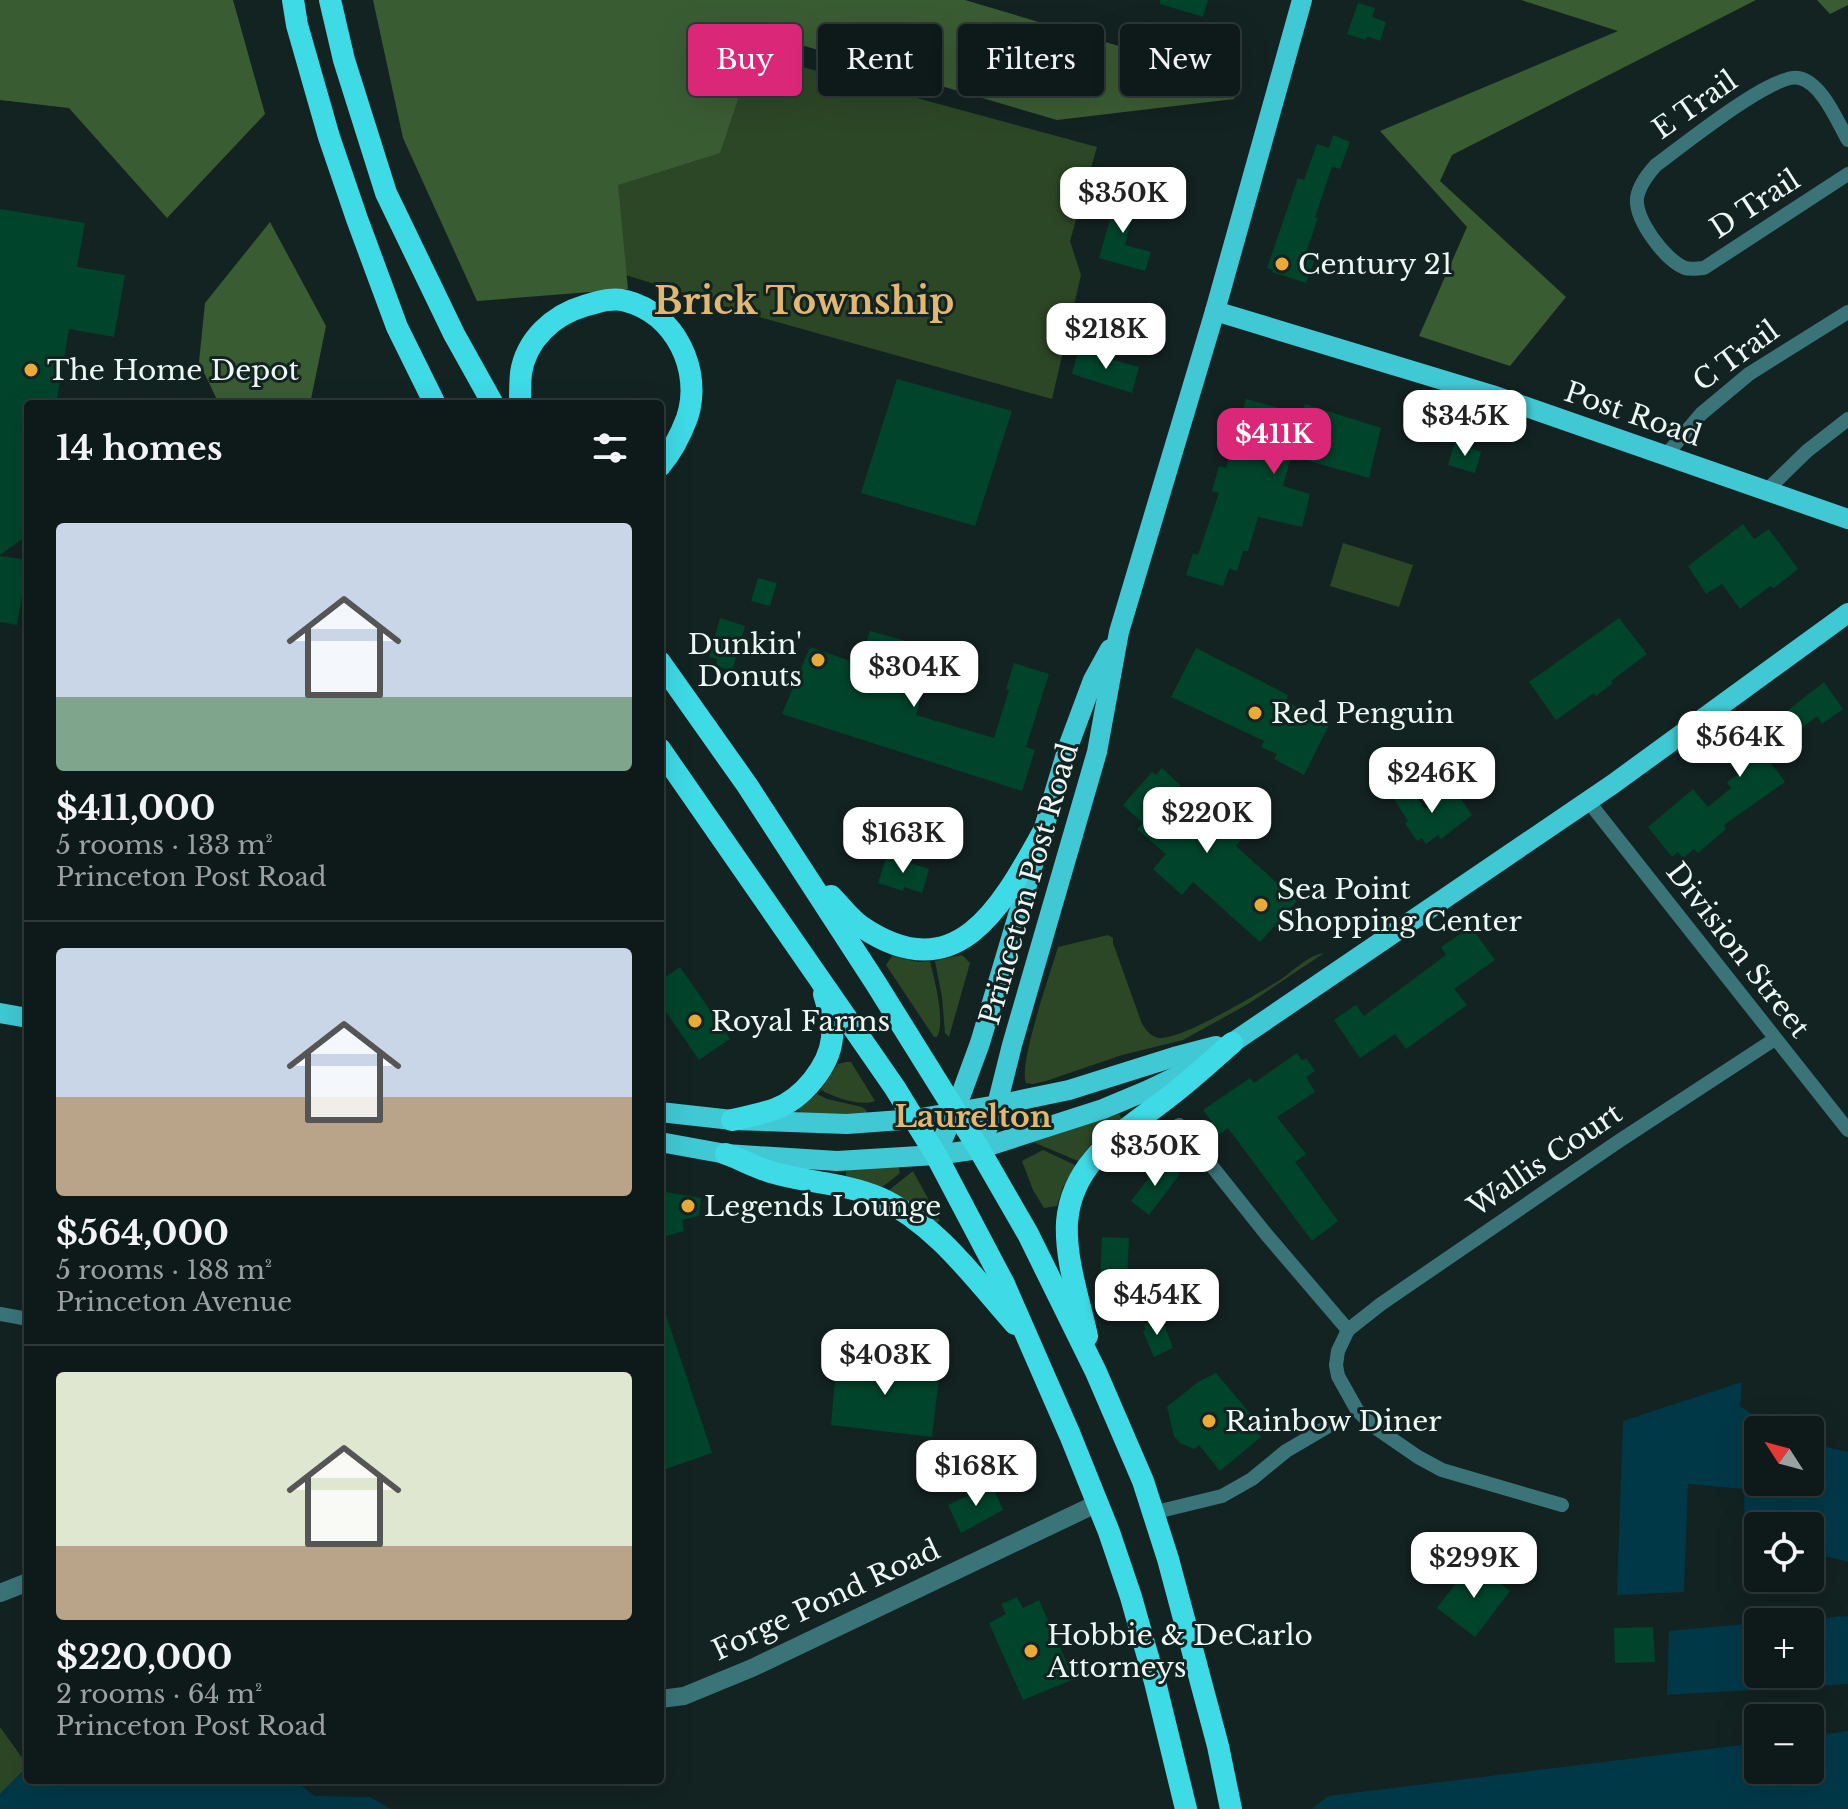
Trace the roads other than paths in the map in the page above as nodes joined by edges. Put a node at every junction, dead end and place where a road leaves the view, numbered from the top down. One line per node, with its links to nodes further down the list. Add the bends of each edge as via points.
1 (293, 0): 9 (highway, via 357,219 397,327)
2 (330, 0): 10 (highway, via 386,193)
3 (1302, 0): 7 (main road, Princeton Post Road)
4 (1848, 140): 6 (street, E Trail, via 1822,93 1798,77 1784,78 1656,165 1637,194 1637,207 1654,242)
5 (1848, 174): 6 (street, D Trail, via 1704,268)
6 (1688, 270)
7 (1215, 311): 13 (main road, Post Road, via 1492,395); 18 (main road, Princeton Post Road)
8 (1848, 312): 13 (street, C Trail, via 1749,374 1701,414)
9 (433, 400)
10 (491, 400)
11 (520, 400): 14 (highway, via 521,372 545,327 562,314 602,300 638,305 666,324 688,362 687,417)
12 (1848, 419): 15 (street)
13 (1666, 455): 15 (main road, Post Road)
14 (664, 461)
15 (1767, 490): 16 (main road, Post Road)
16 (1848, 519)
17 (1848, 613): 21 (main road)
18 (1119, 632): 22 (main road, Princeton Post Road, via 1093,680); 29 (main road, Princeton Post Road, via 1097,752)
19 (664, 668): 23 (highway)
20 (664, 755): 24 (highway)
21 (1588, 801): 27 (street, Division Street); 28 (main road)
22 (1043, 832): 23 (highway, via 997,908 972,934 930,949 889,942 860,925); 30 (main road, Princeton Post Road)
23 (792, 853): 30 (highway)
24 (819, 978): 32 (highway); 33 (highway, via 832,1036 821,1070 785,1104)
25 (0, 1013): 26 (main road)
26 (24, 1017)
27 (1775, 1039): 35 (street, Division Street); 42 (street, Wallis Court)
28 (1232, 1043): 29 (main road); 37 (main road, via 1186,1072 1103,1109); 44 (highway, via 1100,1150 1074,1192 1067,1220 1068,1250)
29 (997, 1105): 30 (main road); 37 (main road, Princeton Post Road)
30 (955, 1111): 32 (main road); 37 (highway); 39 (main road, Princeton Post Road)
31 (664, 1112): 33 (main road)
32 (915, 1119): 33 (main road, via 847,1124); 39 (highway)
33 (732, 1120)
34 (1179, 1125): 42 (street)
35 (1848, 1130)
36 (664, 1143): 38 (main road)
37 (979, 1149): 39 (main road); 44 (highway)
38 (726, 1154): 39 (main road, via 837,1161); 43 (highway, via 777,1174 878,1197 900,1209 953,1254)
39 (936, 1155): 43 (highway)
40 (0, 1314): 41 (street)
41 (24, 1318)
42 (1348, 1330): 47 (street, via 1338,1351 1338,1376 1373,1426 1442,1470)
43 (1030, 1342): 46 (highway)
44 (1096, 1372): 48 (highway)
45 (1327, 1427): 48 (street, via 1222,1496)
46 (1098, 1503): 51 (street, Forge Pond Road, via 752,1668 684,1696); 52 (highway, via 1131,1597)
47 (1562, 1505)
48 (1152, 1513): 53 (highway)
49 (24, 1584): 50 (street)
50 (0, 1593)
51 (664, 1698)
52 (1186, 1809)
53 (1231, 1809)

